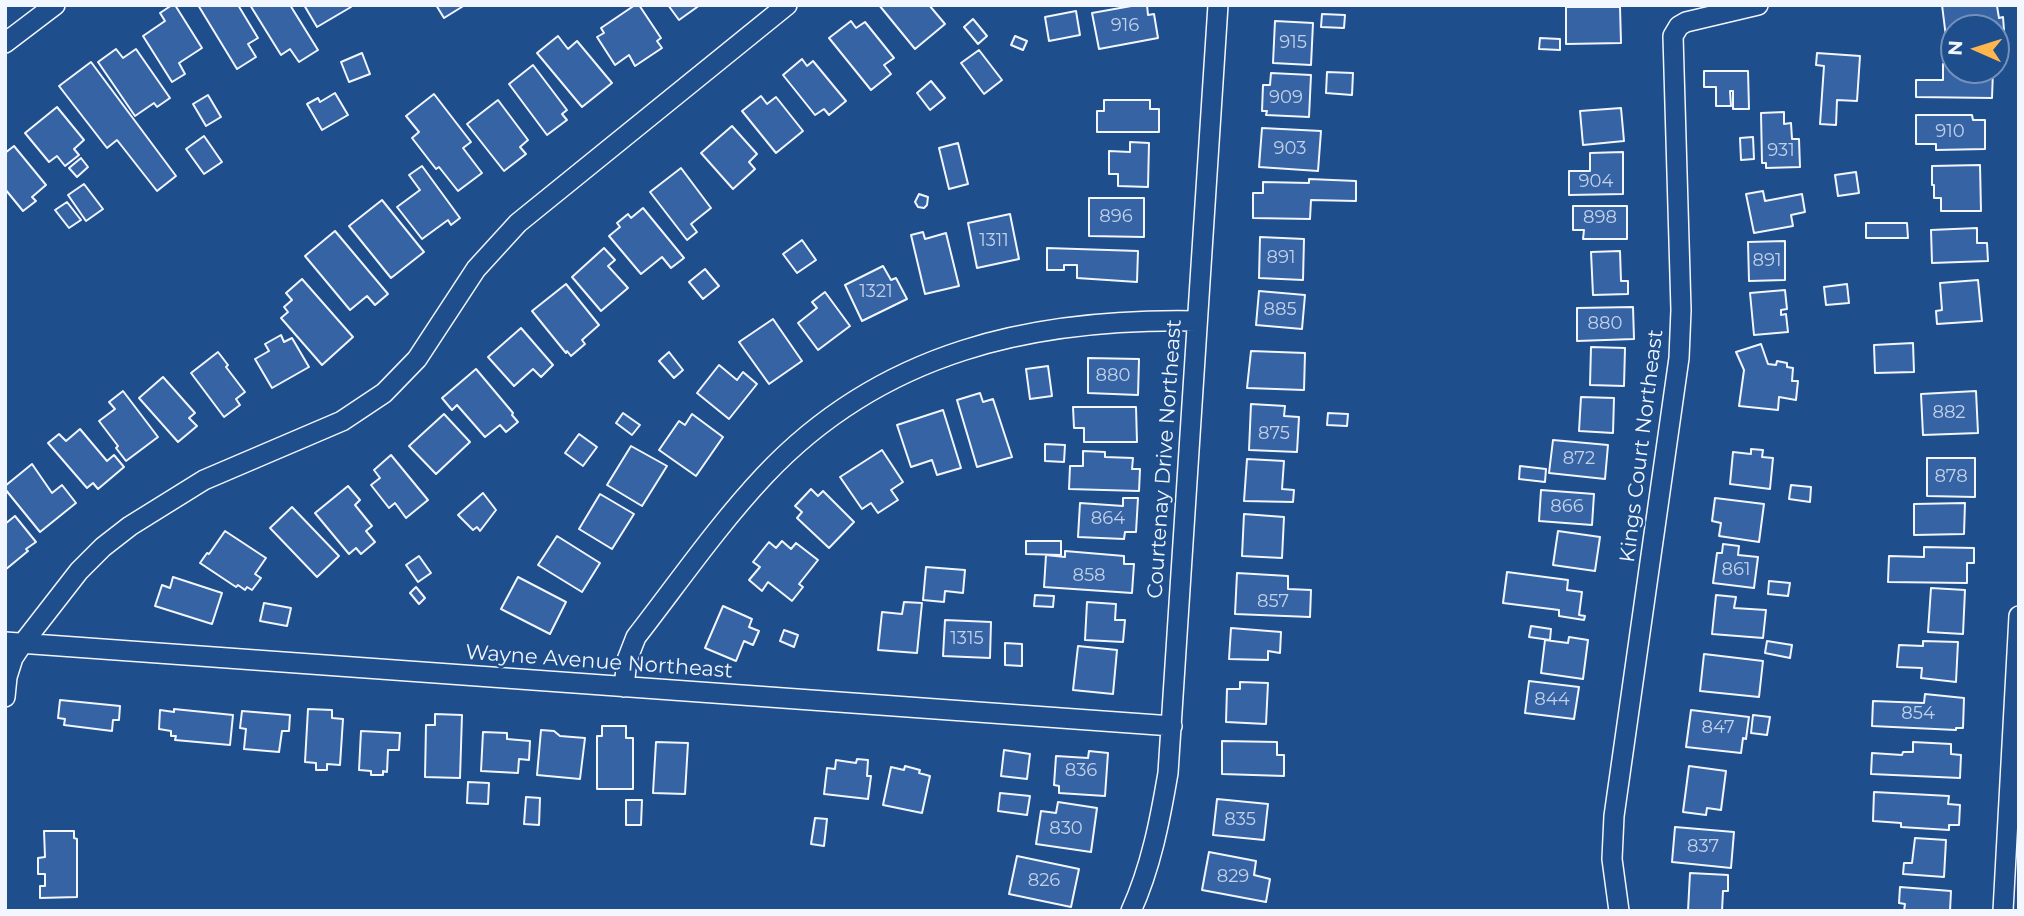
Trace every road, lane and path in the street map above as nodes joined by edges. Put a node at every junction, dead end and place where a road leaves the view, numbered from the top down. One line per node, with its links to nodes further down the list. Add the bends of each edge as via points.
1 (55, 5): 5 (street)
2 (787, 5): 8 (street, via 518,223 476,270 416,359 384,393 342,421 204,480 130,526 103,547)
3 (1218, 5): 6 (street, Courtenay Drive Northeast)
4 (1758, 5): 13 (street, Kings Court Northeast, via 1686,22 1673,36 1679,358 1614,816 1612,859)
5 (5, 43)
6 (1197, 321): 9 (street, via 1072,326 1006,337 928,362 855,401 796,446 738,506 636,638 627,660); 11 (street, Courtenay Drive Northeast)
7 (2019, 616): 14 (street)
8 (14, 642): 9 (street, Wayne Avenue Northeast); 10 (street)
9 (624, 687): 11 (street, Wayne Avenue Northeast)
10 (5, 697)
11 (1171, 726): 12 (street, Courtenay Drive Northeast, via 1161,817)
12 (1131, 911)
13 (1619, 911)
14 (2004, 911)

